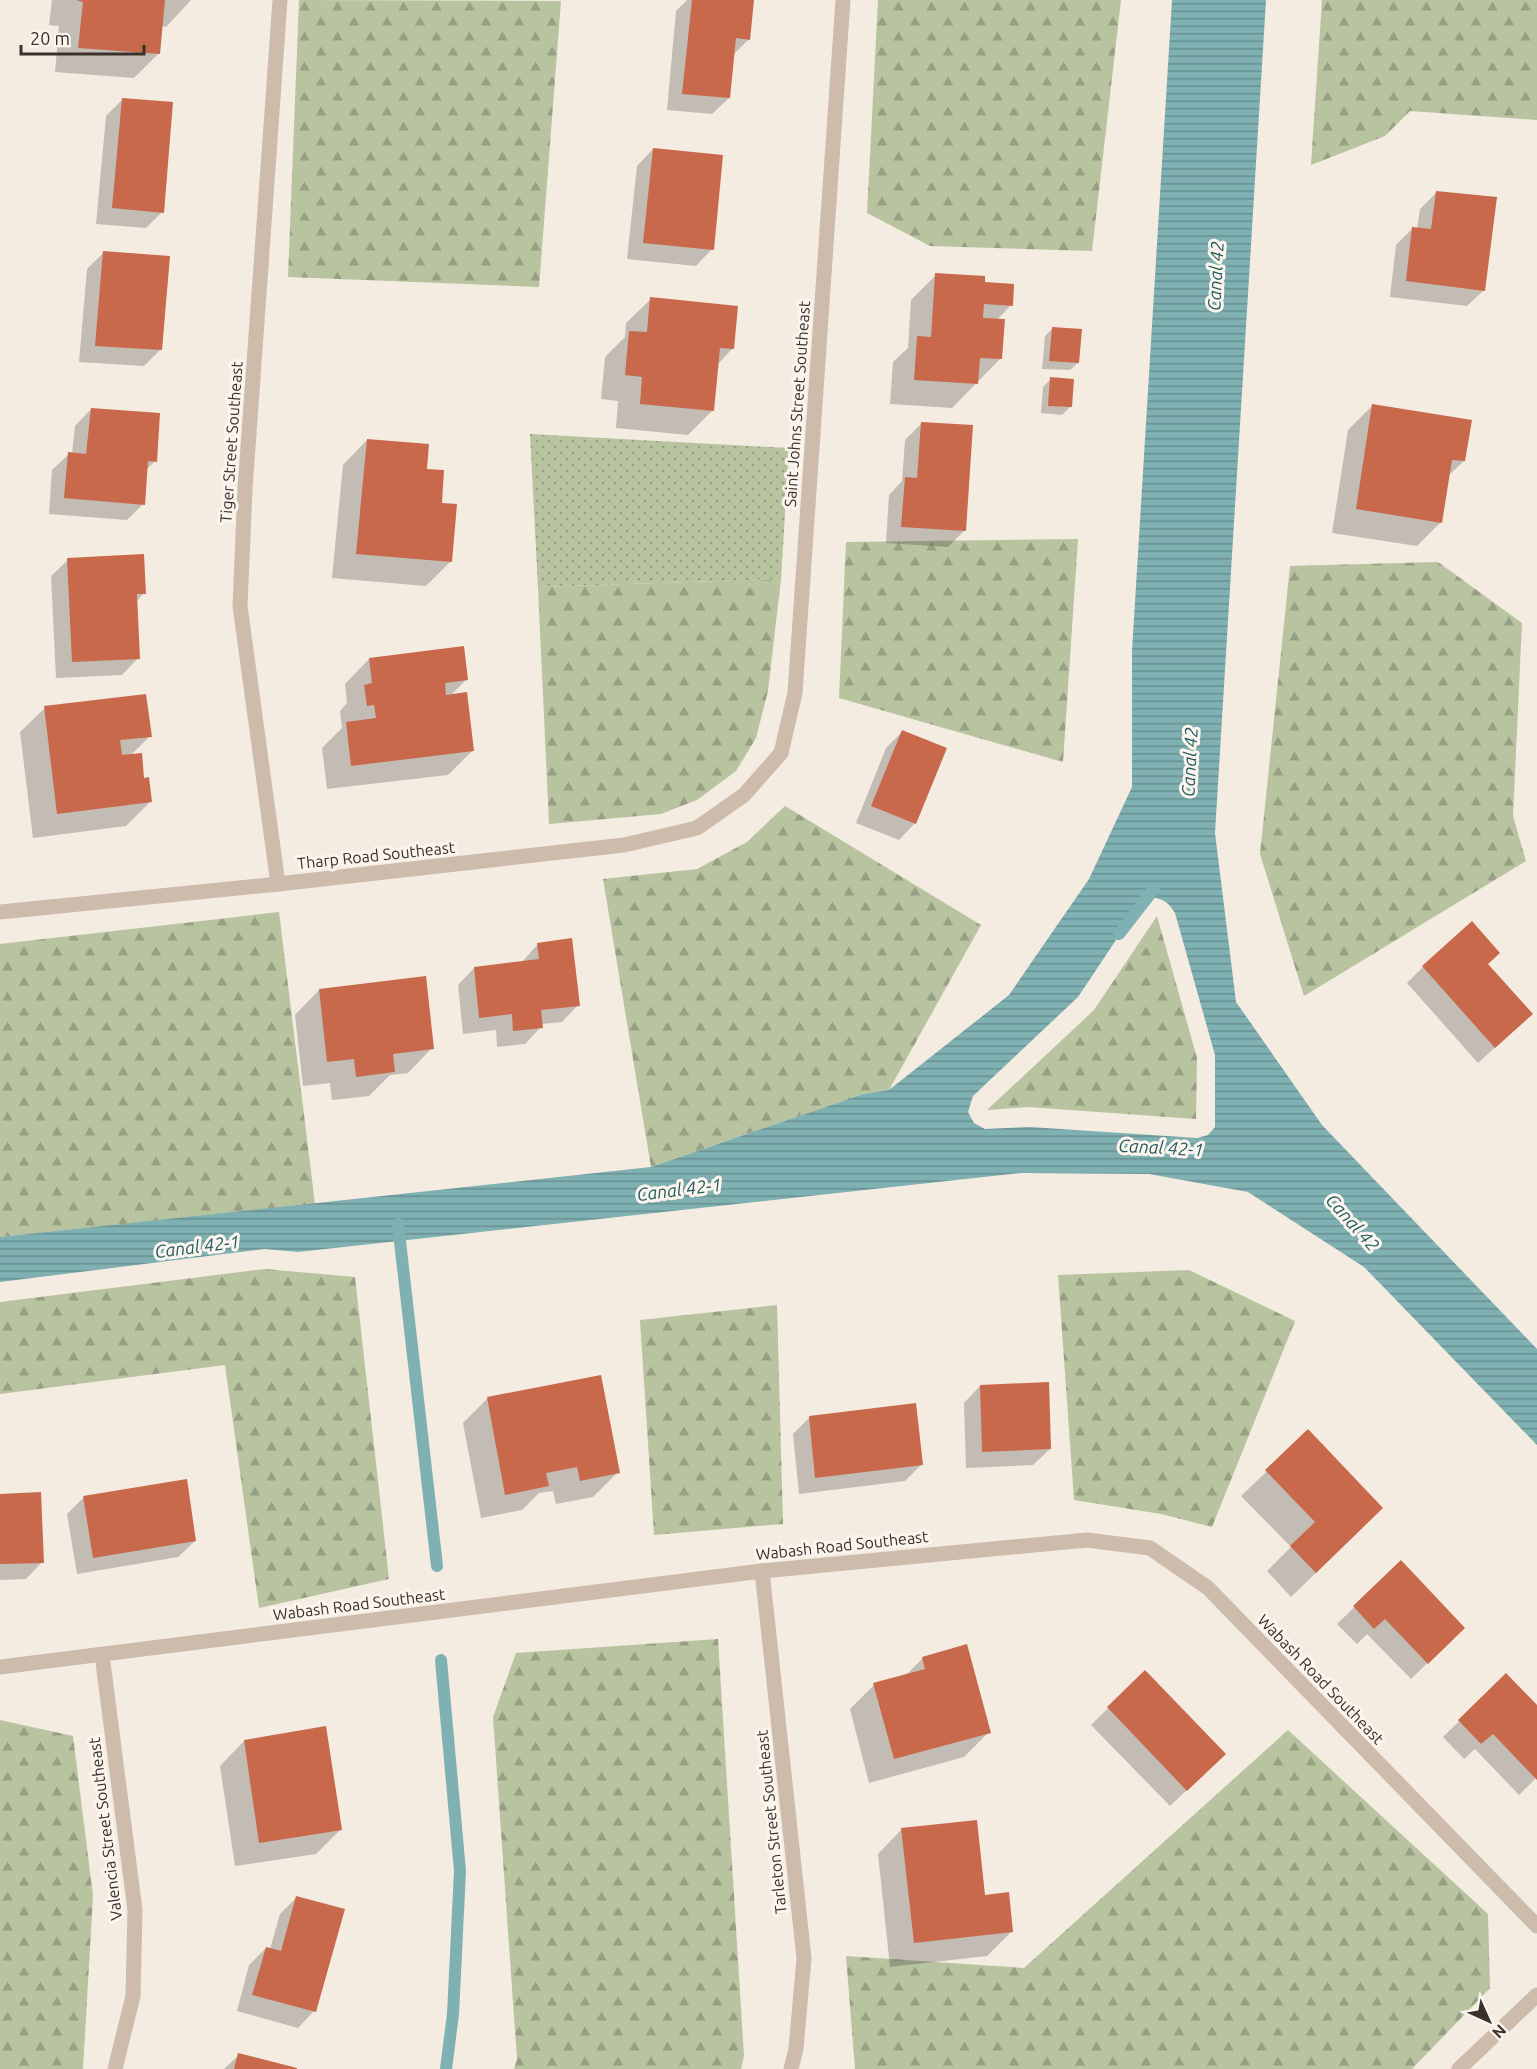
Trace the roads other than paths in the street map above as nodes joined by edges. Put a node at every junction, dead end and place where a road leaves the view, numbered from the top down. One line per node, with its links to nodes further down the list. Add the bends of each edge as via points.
1 (280, 0): 4 (street, Tiger Street Southeast, via 240,606)
2 (843, 0): 3 (street, Saint Johns Street Southeast, via 795,693 781,753)
3 (744, 795): 4 (street, Tharp Road Southeast, via 697,828 624,845)
4 (278, 884): 5 (street, Tharp Road Southeast)
5 (0, 912)
6 (762, 1571): 7 (street, Wabash Road Southeast); 9 (street, Wabash Road Southeast, via 1087,1540 1150,1548 1208,1588); 12 (street, Tarleton Street Southeast, via 804,1958)
7 (102, 1655): 8 (street, Wabash Road Southeast); 11 (street, Valencia Street Southeast, via 135,1910 133,1996)
8 (0, 1667)
9 (1537, 1926)
10 (1537, 1995): 13 (street)
11 (115, 2069)
12 (791, 2069)
13 (1459, 2069)

